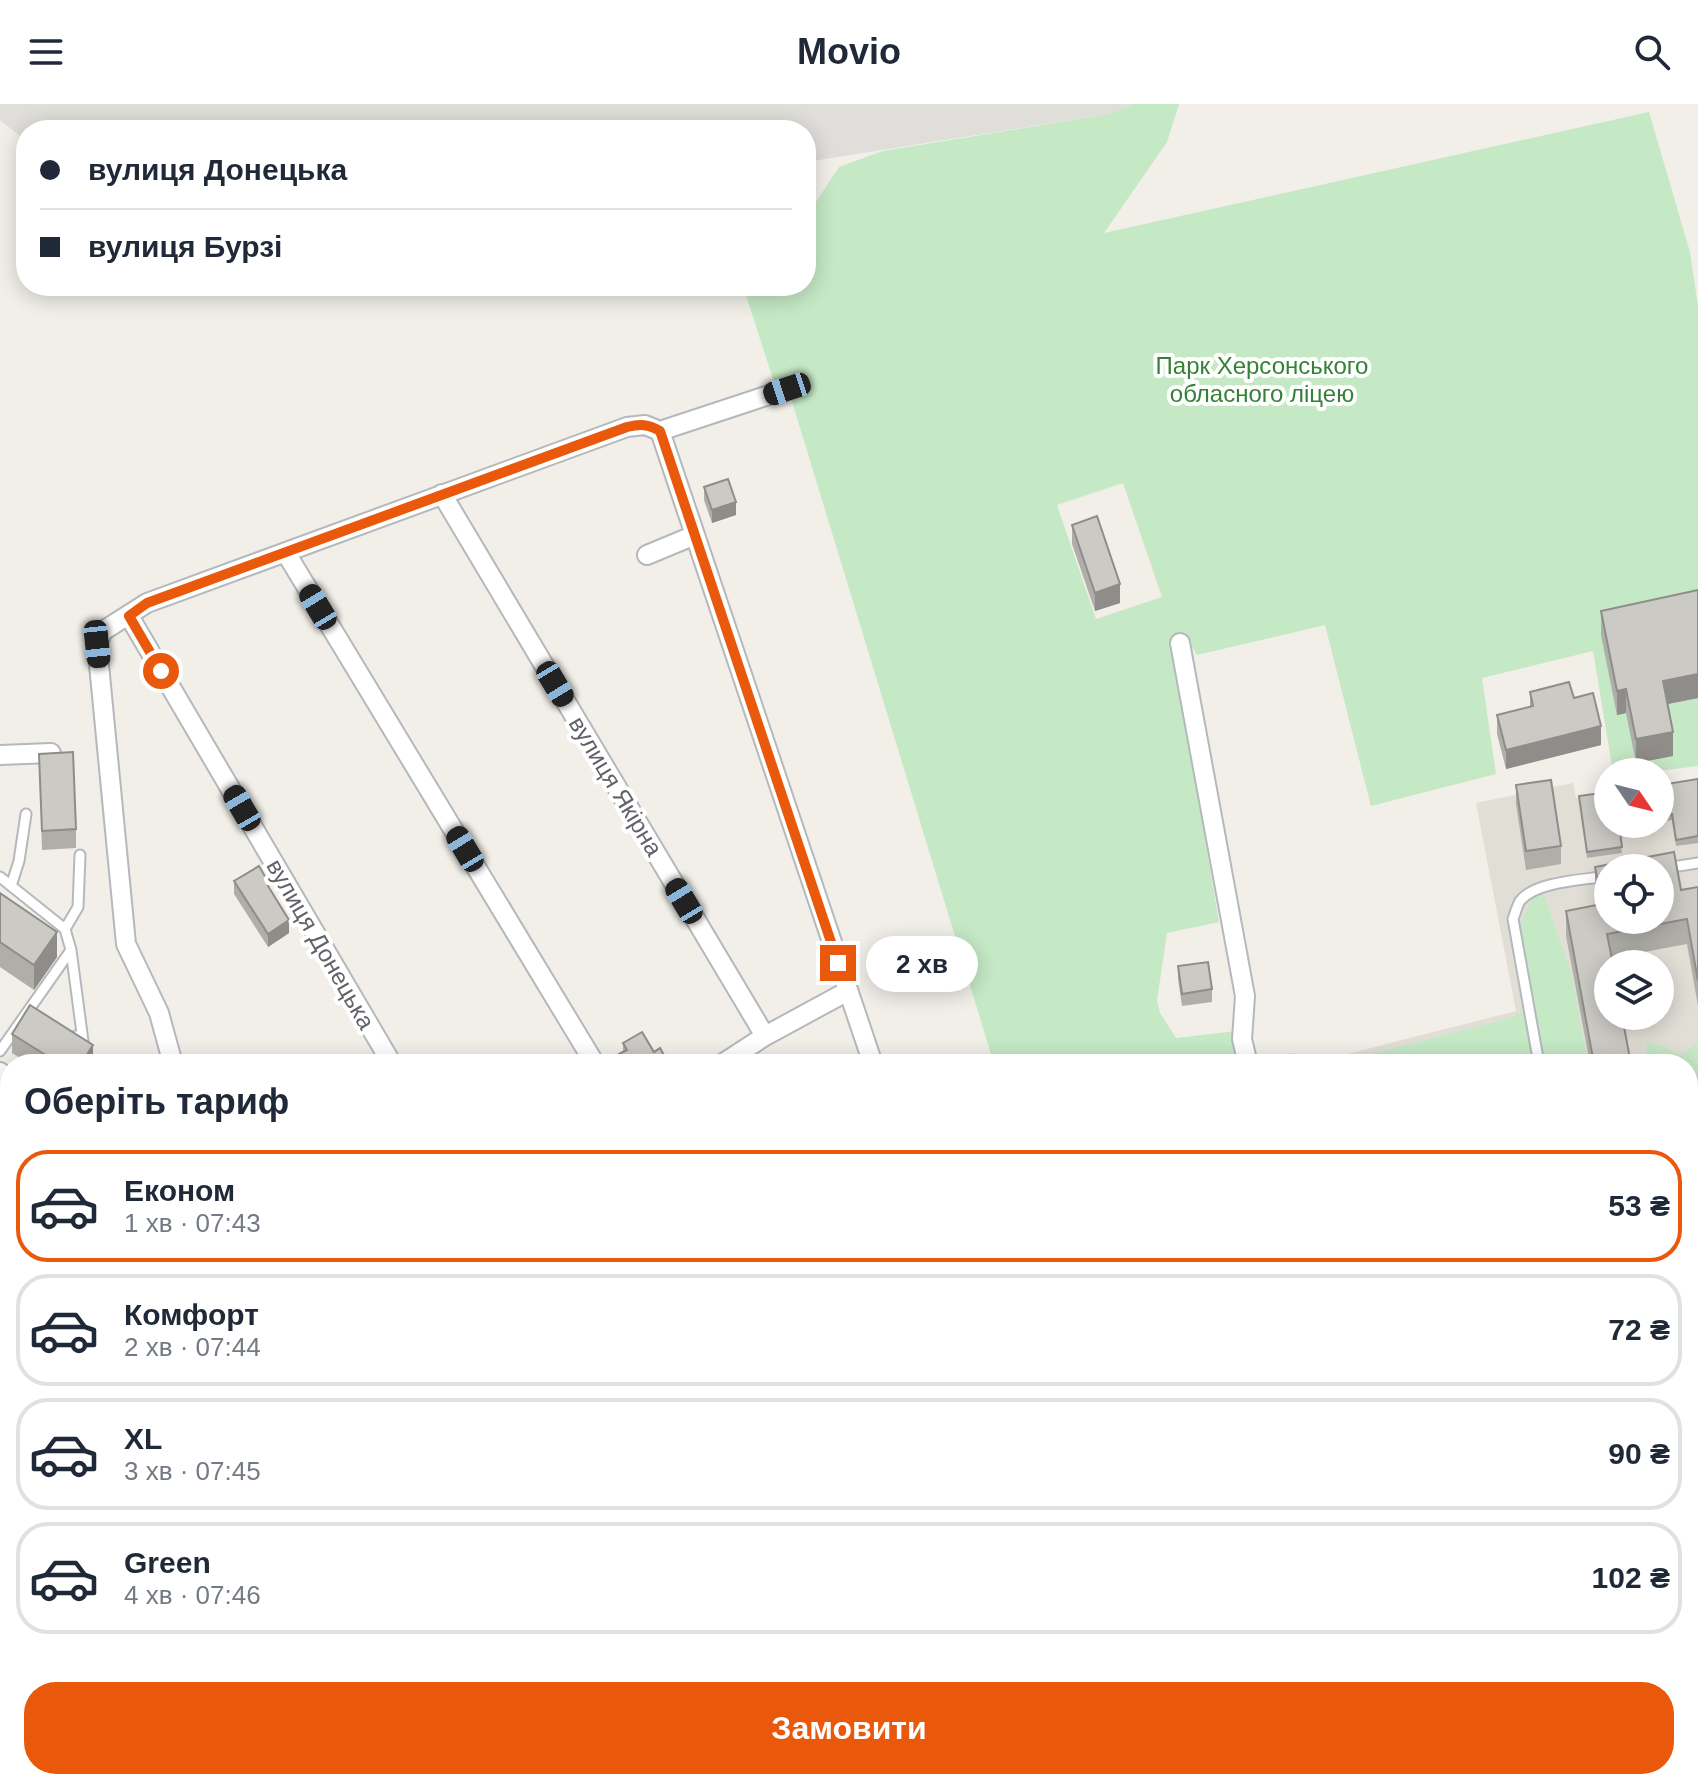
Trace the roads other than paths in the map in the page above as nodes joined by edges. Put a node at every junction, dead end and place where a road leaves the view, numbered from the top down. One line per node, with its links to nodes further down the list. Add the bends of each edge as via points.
1 (787, 389): 2 (street)
2 (660, 431): 3 (street, via 645,425 627,427); 4 (street)
3 (442, 494): 5 (street); 24 (street, вулиця Якірна)
4 (695, 535): 6 (street); 20 (street)
5 (286, 553): 7 (street, via 147,603); 28 (street)
6 (647, 555)
7 (129, 616): 26 (street, via 103,631 97,644 126,944 159,1013); 27 (street, вулиця Донецька)
8 (1180, 643): 31 (street, via 1245,996)
9 (51, 753): 10 (street)
10 (0, 755)
11 (26, 814): 17 (lane)
12 (80, 855): 18 (lane, via 78,907)
13 (1698, 863): 14 (lane)
14 (1674, 867)
15 (0, 877): 17 (lane)
16 (1594, 879): 32 (lane, via 1533,890 1520,901 1513,919)
17 (11, 886): 18 (lane)
18 (65, 929): 19 (lane)
19 (71, 950): 21 (lane); 23 (lane, via 83,1041)
20 (848, 991): 24 (street); 30 (street)
21 (32, 1006): 22 (lane); 25 (lane)
22 (45, 1015)
23 (70, 1032)
24 (765, 1036): 29 (street)
25 (0, 1051)
26 (169, 1054)
27 (386, 1054)
28 (589, 1054)
29 (737, 1054)
30 (870, 1054)
31 (1246, 1054)
32 (1537, 1054)

